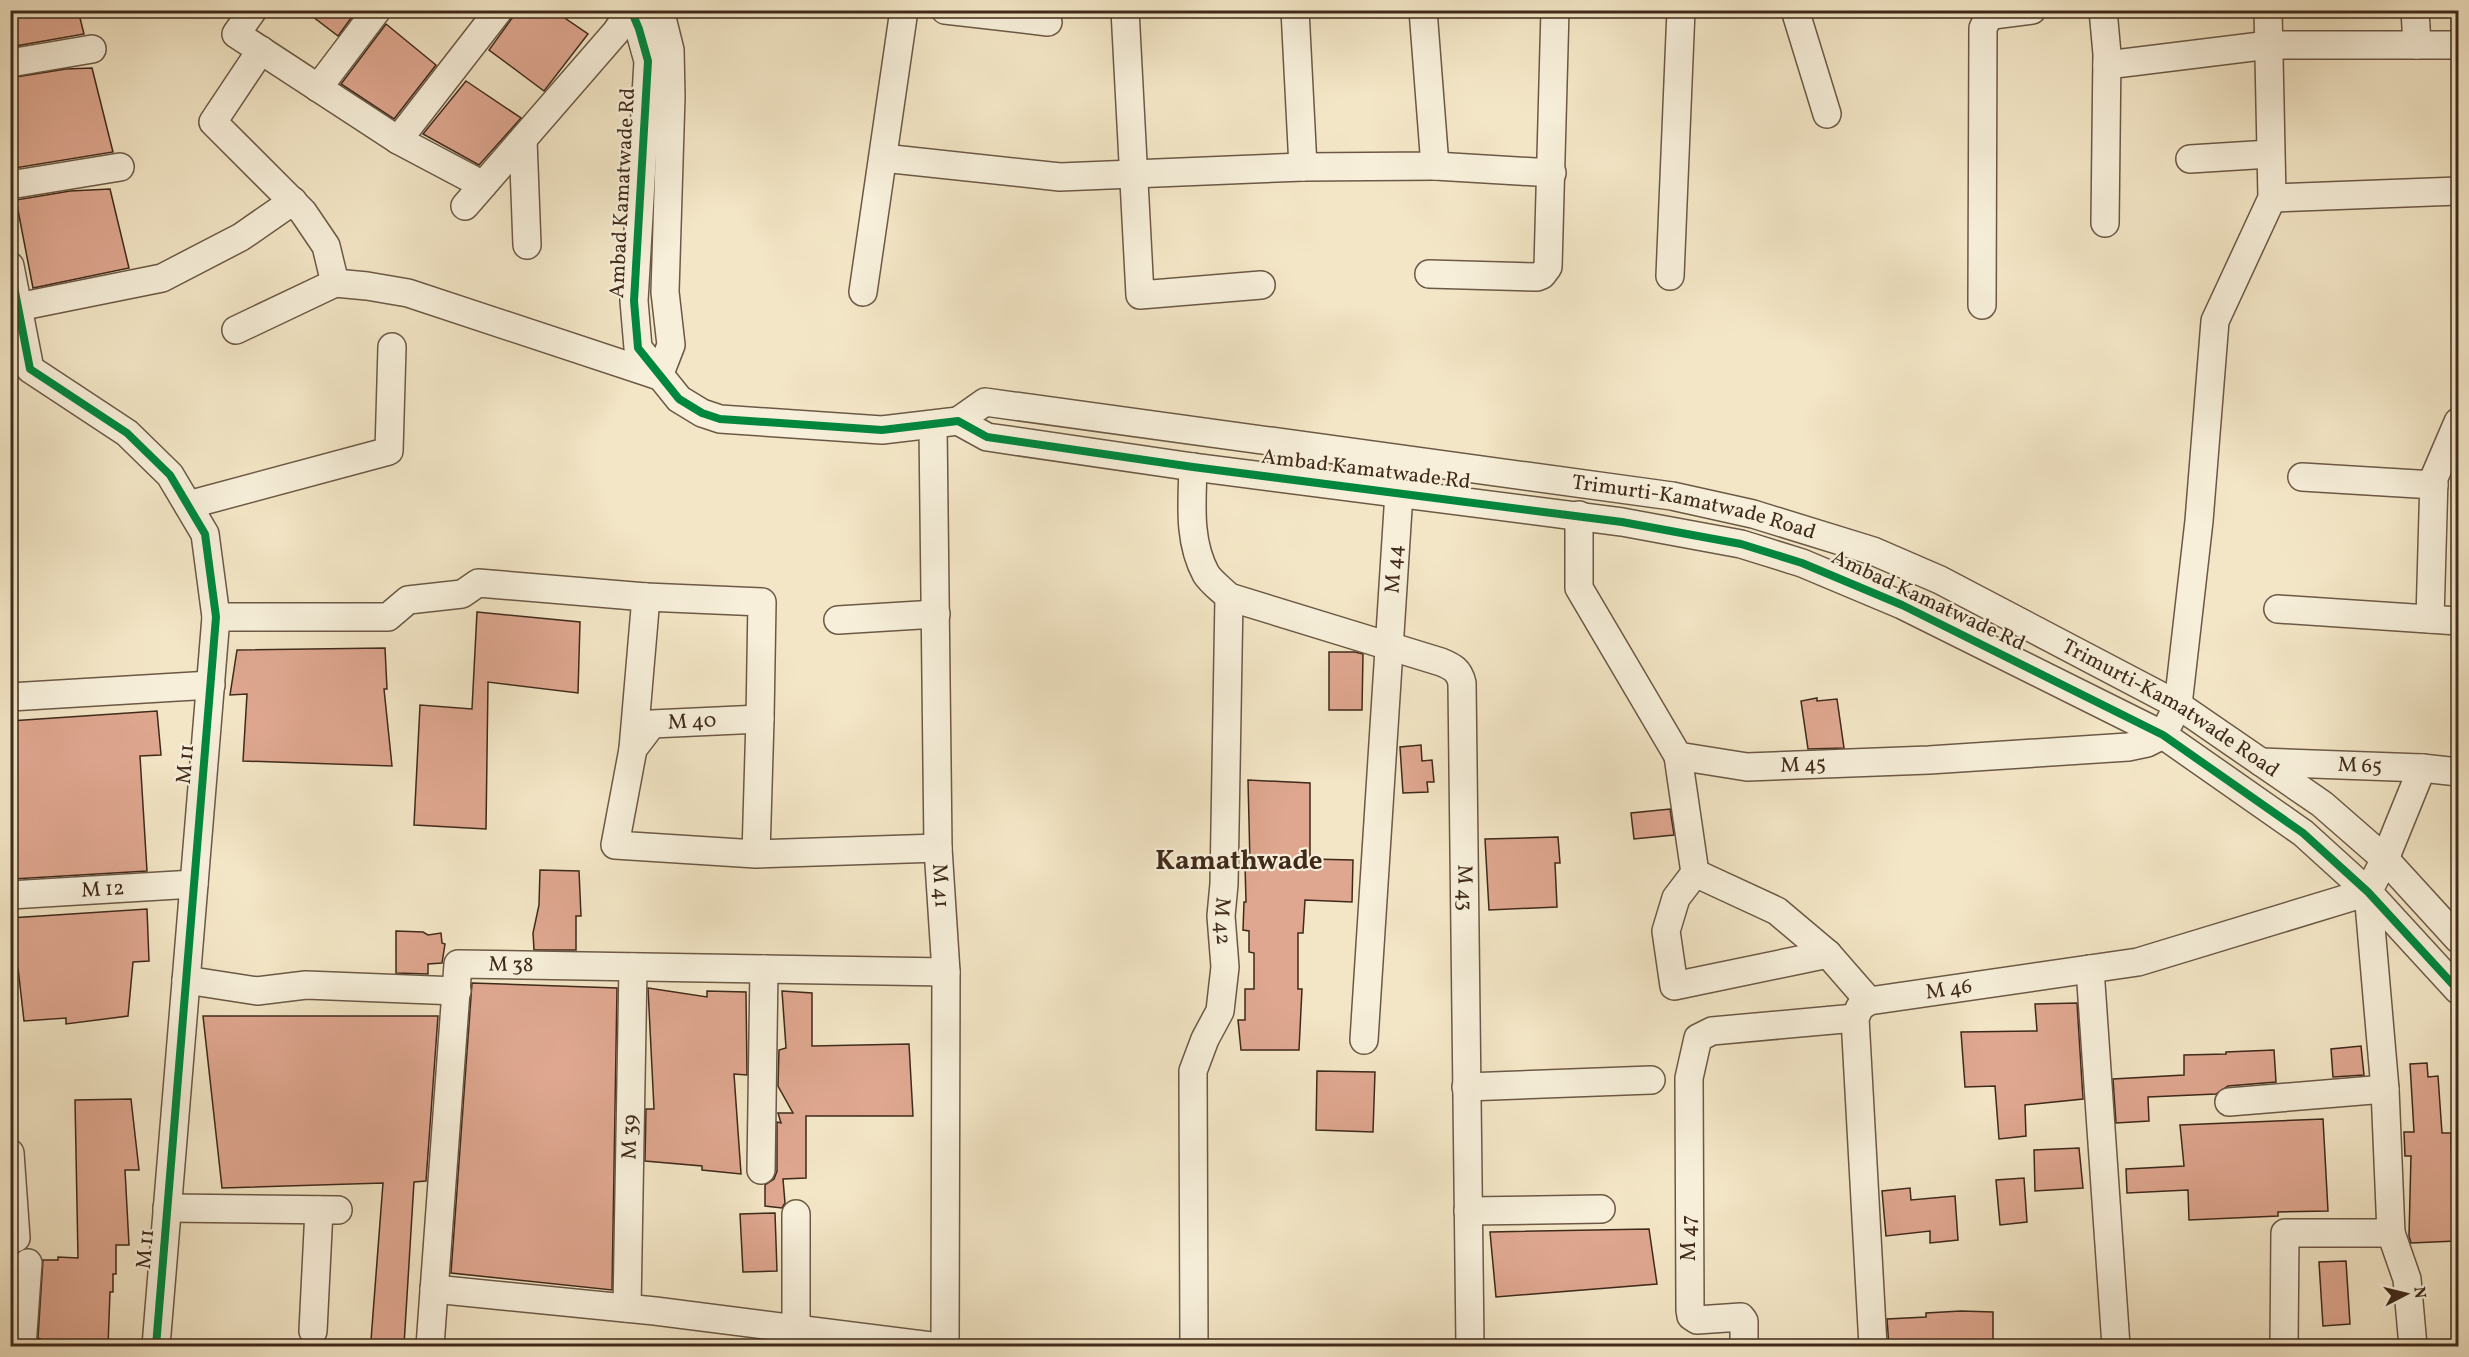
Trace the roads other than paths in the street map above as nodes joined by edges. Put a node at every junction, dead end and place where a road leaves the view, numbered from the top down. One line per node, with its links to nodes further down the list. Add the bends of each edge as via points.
1 (253, 10): 23 (street, via 236,34)
2 (377, 10): 27 (street)
3 (499, 10): 29 (street)
4 (660, 10): 26 (street, Ambad Kamatwade Rd, via 670,50)
5 (904, 10): 32 (street)
6 (945, 10): 18 (street)
7 (1125, 10): 38 (street)
8 (1295, 10): 36 (street)
9 (1423, 10): 34 (street)
10 (1555, 10): 37 (street)
11 (1681, 10): 49 (street)
12 (1795, 10): 28 (street)
13 (2032, 10): 53 (street, via 1993,15 1983,28)
14 (2103, 10): 25 (street)
15 (2268, 10): 19 (street)
16 (2415, 10): 20 (street)
17 (631, 11): 26 (street, Ambad Kamatwade Rd, via 648,61); 30 (street)
18 (1048, 22)
19 (2269, 45): 20 (street); 25 (street); 31 (street)
20 (2417, 45): 21 (street)
21 (2458, 45)
22 (92, 49): 24 (street)
23 (261, 50): 27 (street); 43 (street, via 213,122)
24 (10, 63)
25 (2107, 65): 45 (street)
26 (659, 73): 58 (street, Ambad Kamatwade Rd, via 634,301 638,348)
27 (318, 88): 29 (street)
28 (1827, 114)
29 (398, 140): 40 (street)
30 (523, 140): 40 (street); 46 (street)
31 (2271, 154): 33 (street); 42 (street)
32 (884, 158): 38 (street, via 1060,177); 52 (street)
33 (2190, 159)
34 (1435, 166): 36 (street); 37 (street)
35 (120, 167): 39 (street)
36 (1303, 167): 38 (street)
37 (1552, 173): 48 (street, via 1548,267 1542,275)
38 (1134, 175): 51 (street, via 1140,295)
39 (10, 185)
40 (483, 185): 44 (street)
41 (2458, 191): 42 (street)
42 (2272, 198): 78 (street, via 2215,321 2199,522)
43 (293, 201): 50 (street, via 326,246); 54 (street, via 241,237 162,278)
44 (465, 206)
45 (2105, 223)
46 (527, 245)
47 (10, 266): 54 (street, M 11)
48 (1429, 274)
49 (1670, 276)
50 (335, 284): 55 (street); 58 (street, via 408,293)
51 (1261, 285)
52 (862, 292)
53 (1982, 305)
54 (18, 307): 57 (street, M 11)
55 (236, 330)
56 (393, 347): 65 (street, via 388,451)
57 (20, 364): 65 (street, M 11, via 127,433 170,475)
58 (659, 376): 60 (street, Ambad Kamatwade Rd, via 689,407 720,419 882,430)
59 (2458, 422): 63 (street)
60 (946, 423): 61 (street, Ambad Kamatwade Rd, via 987,437); 70 (street, M 41); 78 (street, Trimurti-Kamatwade Road, via 985,402 1672,496 1753,514 1874,551 1931,576)
61 (1193, 467): 64 (street, Ambad Kamatwade Rd); 68 (street, via 1191,518 1197,552 1207,576)
62 (2302, 477): 63 (street)
63 (2434, 486): 72 (street)
64 (1399, 493): 66 (street, Ambad Kamatwade Rd); 75 (street, M 44)
65 (188, 506): 71 (street, M 11, via 205,534)
66 (1579, 516): 80 (street, Ambad Kamatwade Rd, via 1686,532 1802,563 1893,601); 82 (street, via 1579,588)
67 (646, 597): 71 (street, via 478,582 462,594 408,600 388,617); 79 (street, via 762,602); 81 (street)
68 (1229, 597): 75 (street, M 43); 127 (street, M 42, via 1221,916 1225,967 1220,1011 1193,1071)
69 (2278, 609): 72 (street)
70 (936, 614): 73 (street); 86 (street, M 41)
71 (216, 617): 76 (street, M 11)
72 (2430, 619): 74 (street)
73 (838, 620)
74 (2458, 621)
75 (1388, 645): 103 (street, M 44); 106 (street, M 43, via 1452,666 1462,683)
76 (211, 686): 77 (street); 90 (street, M 11)
77 (10, 698)
78 (2178, 705): 80 (street); 83 (street, Trimurti-Kamatwade Road)
79 (760, 719): 81 (street, M 40, via 652,724); 87 (street)
80 (2163, 735): 82 (street, M 45, via 2128,747 1929,760 1747,767); 91 (street, Ambad Kamatwade Rd, via 2303,833)
81 (633, 750): 87 (street, M 40, via 615,845)
82 (1678, 756): 89 (street)
83 (2261, 762): 84 (street, M 65); 88 (street, Trimurti-Kamatwade Road, via 2322,804)
84 (2422, 768): 85 (street, M 65); 88 (street)
85 (2458, 772)
86 (939, 848): 87 (street, M 40); 98 (street, M 41)
87 (756, 854)
88 (2385, 859): 91 (street); 93 (street, Trimurti-Kamatwade Road)
89 (1695, 873): 94 (street, via 1777,911); 94 (street, via 1676,898 1665,930 1674,986)
90 (194, 884): 92 (street, M 12); 99 (street, M 11)
91 (2368, 892): 97 (street, M 46, via 2138,962); 100 (street); 107 (street)
92 (10, 895)
93 (2458, 939)
94 (1828, 954): 102 (street)
95 (633, 967): 96 (street, M 38); 101 (street, M 38, via 459,964); 119 (street, M 39)
96 (764, 969): 98 (street, M 38); 110 (street)
97 (2090, 969): 102 (street, M 46); 131 (street)
98 (946, 972): 126 (street, M 41)
99 (186, 980): 101 (street, via 257,991 306,985); 111 (street, M 11)
100 (2458, 990)
101 (457, 991): 118 (street, M 38)
102 (1862, 1010): 104 (street, M 46, via 1712,1031 1698,1038); 130 (street)
103 (1364, 1040)
104 (1689, 1078): 129 (street, M 47, via 1691,1316 1697,1320 1741,1317)
105 (1651, 1080): 106 (street)
106 (1466, 1087): 113 (street, M 43)
107 (2385, 1089): 108 (street); 115 (street)
108 (2229, 1102)
109 (10, 1153): 116 (street)
110 (761, 1170)
111 (167, 1208): 121 (street, via 328,1210); 123 (street, M 11)
112 (1601, 1209): 113 (street)
113 (1468, 1211): 128 (street, M 43)
114 (796, 1214): 120 (street)
115 (2391, 1233): 132 (street, via 2285,1233); 133 (street, via 2407,1279)
116 (16, 1238)
117 (28, 1263): 122 (street)
118 (434, 1289): 119 (street); 124 (street, M 38)
119 (627, 1308): 120 (street)
120 (796, 1329): 125 (street)
121 (313, 1331)
122 (22, 1347)
123 (156, 1347)
124 (430, 1347)
125 (931, 1347)
126 (945, 1347)
127 (1194, 1347)
128 (1470, 1347)
129 (1744, 1347)
130 (1873, 1347)
131 (2116, 1347)
132 (2284, 1347)
133 (2413, 1347)

